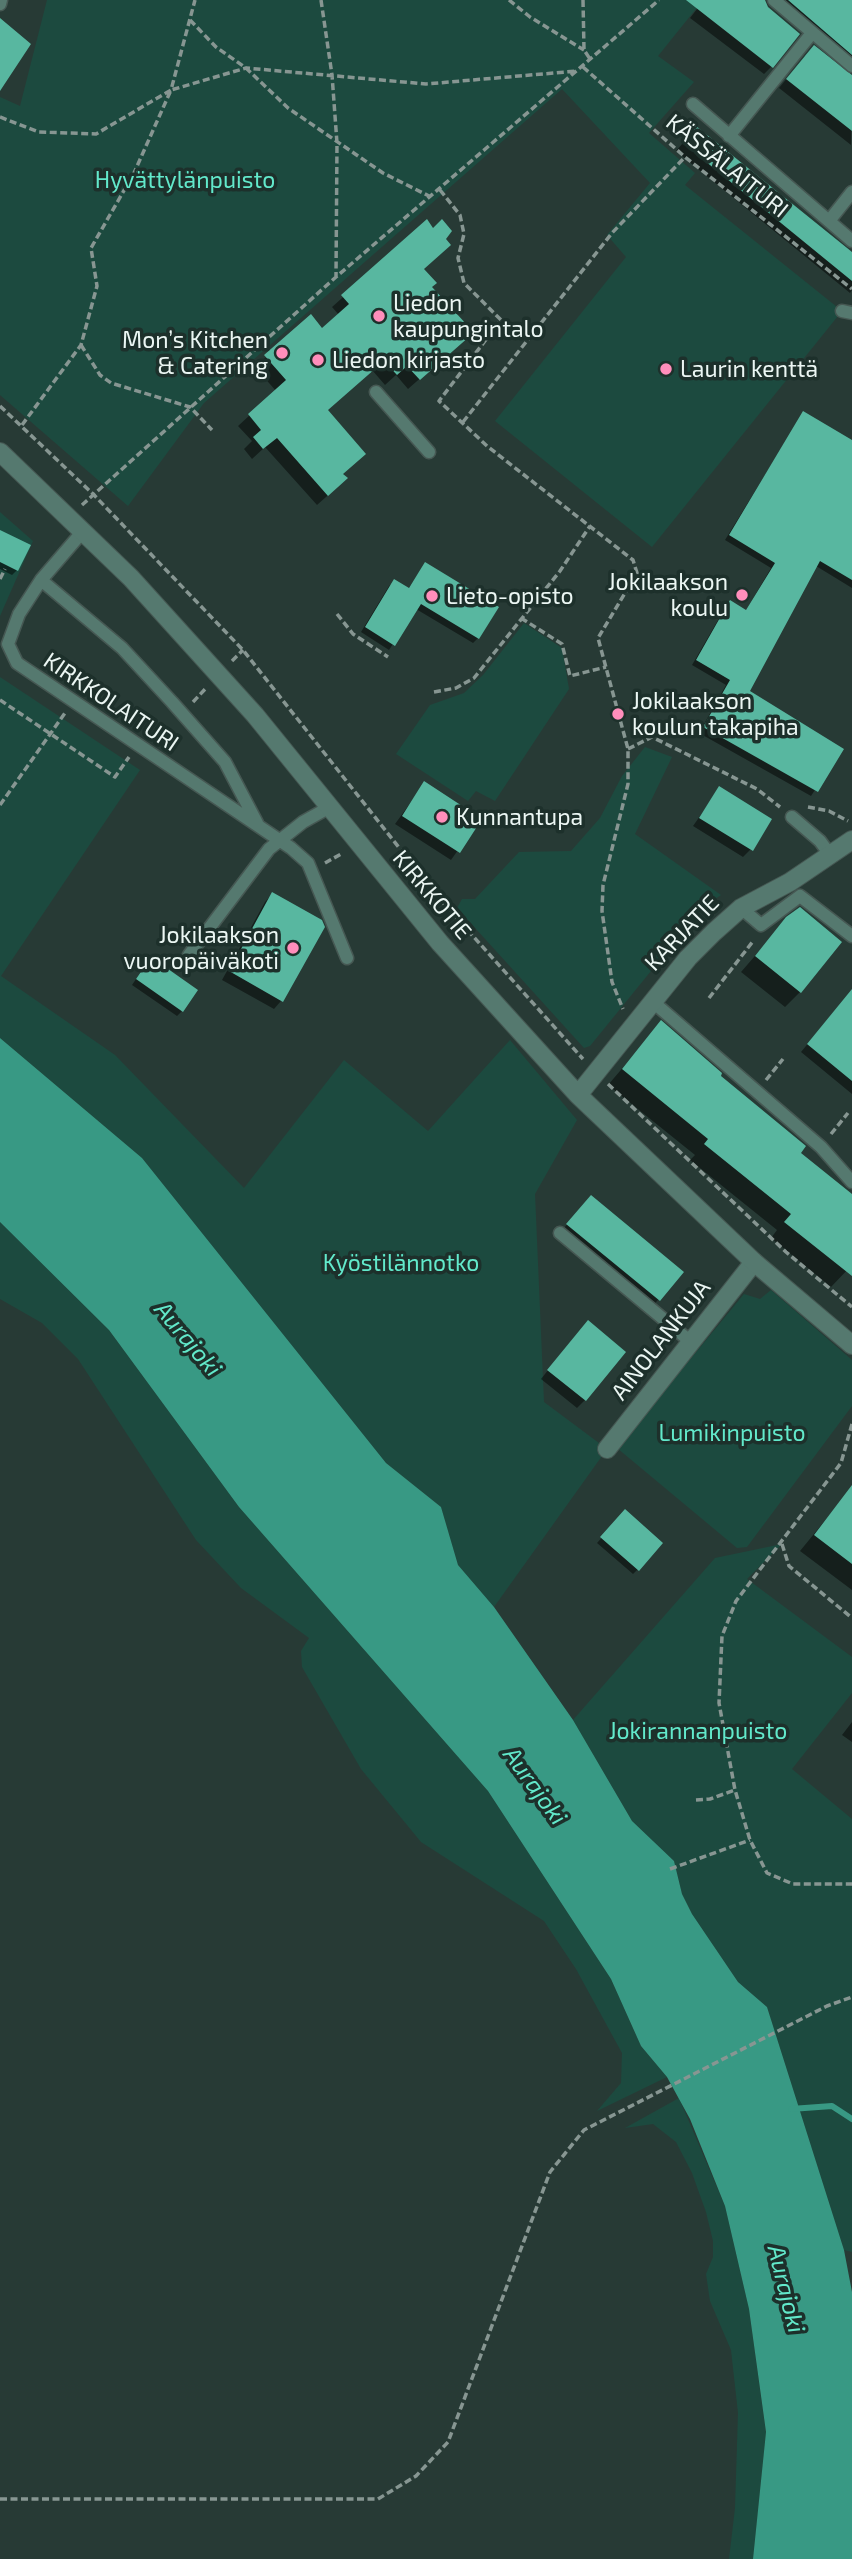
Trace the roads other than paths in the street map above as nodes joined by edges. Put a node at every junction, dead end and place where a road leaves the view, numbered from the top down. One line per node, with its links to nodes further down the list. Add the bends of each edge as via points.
1 (774, 0): 2 (lane)
2 (812, 33): 3 (lane); 5 (lane)
3 (852, 66)
4 (692, 104): 5 (lane)
5 (729, 136): 7 (lane)
6 (852, 192): 7 (lane)
7 (829, 222): 8 (lane)
8 (852, 241)
9 (376, 392): 11 (lane)
10 (0, 452): 12 (street, KIRKKOTIE)
11 (429, 452)
12 (83, 530): 13 (lane, KIRKKOLAITURI); 14 (street, KIRKKOTIE, via 255,715)
13 (41, 580): 16 (lane, via 122,648 225,762); 16 (lane, KIRKKOLAITURI, via 19,614 8,643 17,663)
14 (328, 808): 17 (lane); 25 (street, KIRKKOTIE, via 439,943)
15 (792, 817): 19 (lane)
16 (260, 827): 17 (lane, KIRKKOLAITURI)
17 (280, 840): 22 (lane); 23 (lane, KIRKKOLAITURI, via 308,863)
18 (852, 840): 19 (street, KARJATIE)
19 (831, 856): 20 (street, KARJATIE)
20 (741, 908): 21 (lane, via 761,925 800,895); 24 (street, KARJATIE, via 688,958)
21 (852, 936)
22 (189, 955)
23 (347, 958)
24 (652, 1001): 25 (street, KARJATIE); 26 (lane, via 821,1147)
25 (578, 1095): 28 (street, KIRKKOTIE)
26 (852, 1182)
27 (559, 1233): 29 (lane)
28 (754, 1262): 29 (street, AINOLANKUJA); 30 (street, KIRKKOTIE)
29 (691, 1342): 31 (street, AINOLANKUJA)
30 (852, 1345)
31 (607, 1449)

